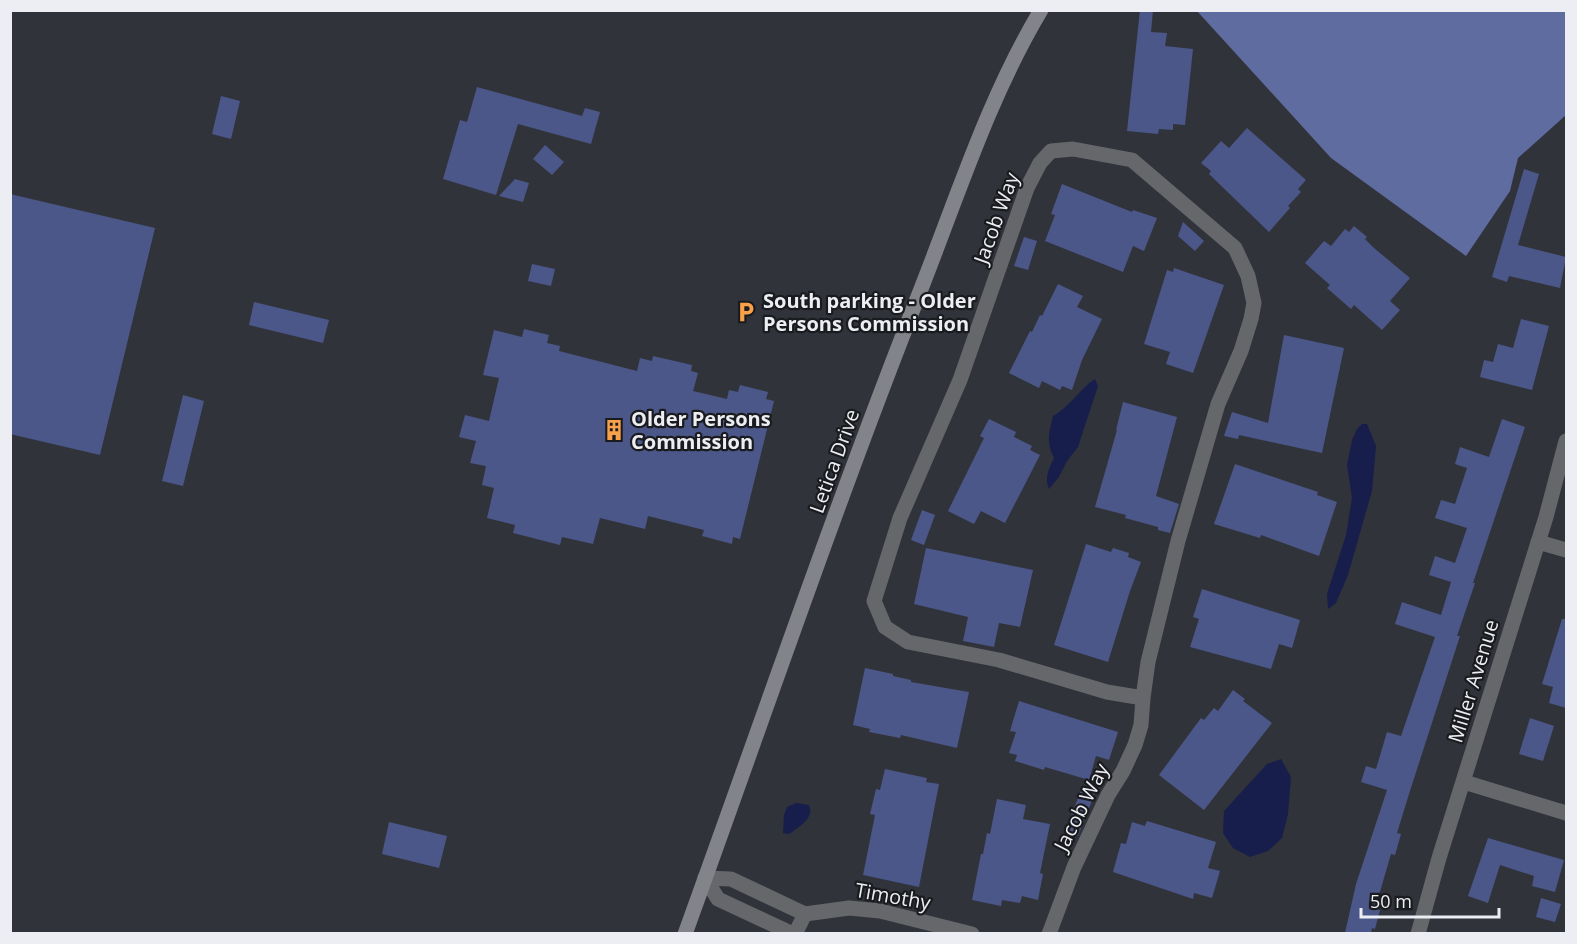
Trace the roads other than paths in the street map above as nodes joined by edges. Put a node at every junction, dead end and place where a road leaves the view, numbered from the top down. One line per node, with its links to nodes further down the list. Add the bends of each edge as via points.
1 (1041, 10): 8 (street, Letica Drive, via 1009,68 979,138 887,374)
2 (1566, 441): 3 (street, Miller Avenue)
3 (1538, 542): 4 (street); 6 (street, Miller Avenue)
4 (1566, 550)
5 (1143, 698): 5 (street, Jacob Way, via 1178,541 1218,404 1241,351 1254,303 1248,276 1235,248 1132,160 1073,149 1051,151 1027,188 968,360 900,518 874,601 885,627 908,642 999,660 1107,692); 13 (street, Jacob Way, via 1135,745 1074,867)
6 (1464, 782): 7 (street); 14 (street, Miller Avenue)
7 (1566, 813)
8 (705, 878): 9 (street, via 731,879); 10 (street, Letica Drive); 11 (street, via 718,899)
9 (805, 914): 11 (street); 12 (street, Timothy, via 849,908 880,911)
10 (685, 933)
11 (794, 933)
12 (972, 933)
13 (1049, 933)
14 (1418, 933)

